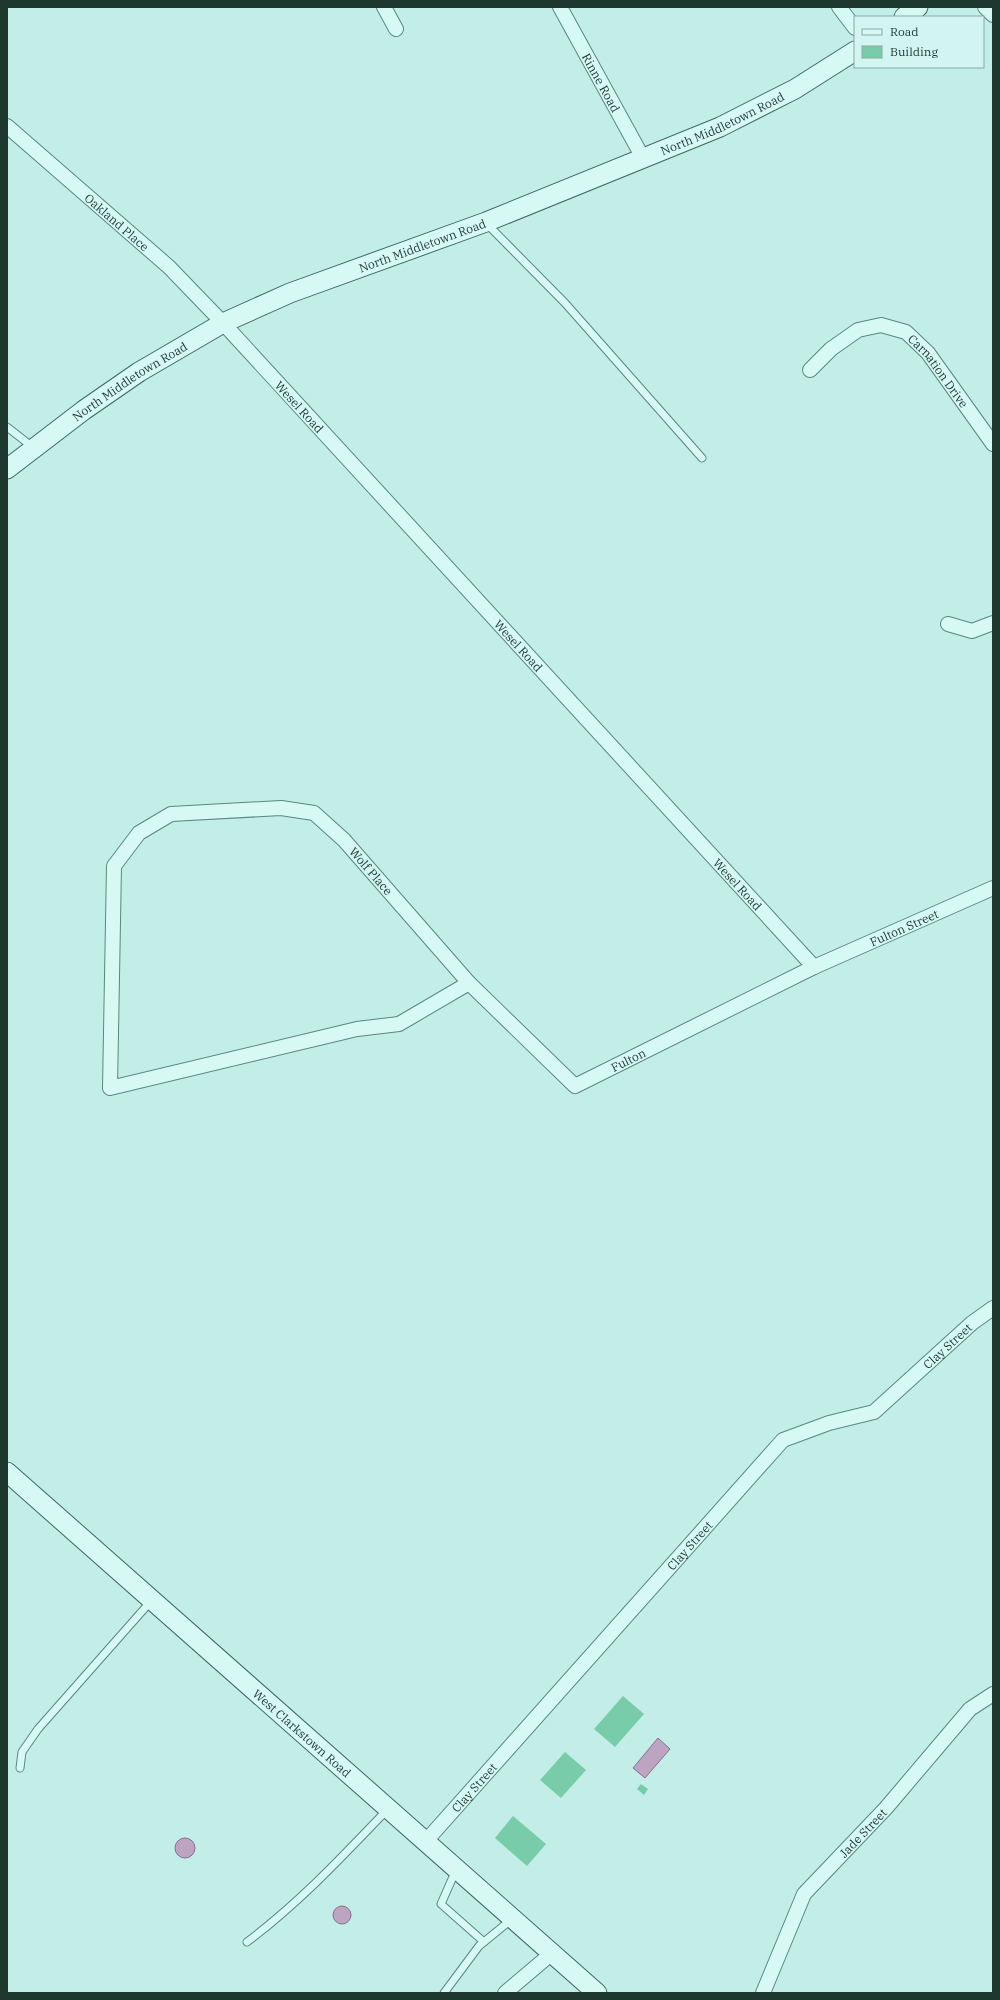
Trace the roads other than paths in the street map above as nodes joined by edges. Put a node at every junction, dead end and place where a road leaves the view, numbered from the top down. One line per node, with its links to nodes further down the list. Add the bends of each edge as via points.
1 (384, 7): 9 (street)
2 (560, 7): 12 (street, Rinne Road)
3 (839, 7): 8 (street)
4 (918, 7): 7 (street)
5 (985, 7): 6 (street)
6 (993, 15)
7 (905, 16)
8 (854, 27)
9 (396, 28)
10 (854, 52): 12 (street, North Middletown Road, via 768,103 720,127)
11 (7, 126): 14 (street, Oakland Place, via 169,267)
12 (644, 158): 13 (street, North Middletown Road)
13 (486, 222): 14 (street, North Middletown Road, via 290,294); 19 (lane, via 565,303)
14 (223, 323): 18 (street, North Middletown Road, via 139,372); 24 (street, Wesel Road)
15 (810, 370): 17 (street, Carnation Drive, via 831,349 858,330 881,325 906,332 928,353)
16 (7, 427): 18 (lane)
17 (993, 444)
18 (34, 448): 20 (street, North Middletown Road)
19 (702, 458)
20 (7, 469)
21 (993, 623): 22 (street, via 972,631)
22 (948, 624)
23 (993, 888): 24 (street, Fulton Street)
24 (814, 967): 25 (street, Fulton, via 575,1086)
25 (469, 983): 25 (street, Wolf Place, via 344,840 314,813 280,808 171,814 139,833 114,866 110,1088 357,1029 399,1024)
26 (993, 1308): 32 (street, Clay Street, via 972,1323 874,1412 829,1422 783,1440)
27 (7, 1472): 28 (street, West Clarkstown Road)
28 (152, 1600): 30 (lane, via 38,1729 22,1752); 31 (street, West Clarkstown Road)
29 (993, 1694): 41 (street, Jade Street, via 970,1709 886,1808 804,1894)
30 (20, 1768)
31 (389, 1808): 32 (street, West Clarkstown Road); 35 (lane, via 321,1878)
32 (426, 1841): 33 (street, West Clarkstown Road)
33 (456, 1868): 34 (street, West Clarkstown Road); 36 (lane, via 441,1904)
34 (512, 1919): 36 (lane); 37 (street, West Clarkstown Road)
35 (247, 1942)
36 (484, 1942): 38 (lane)
37 (551, 1954): 39 (street); 40 (street, West Clarkstown Road)
38 (444, 1993)
39 (505, 1993)
40 (597, 1993)
41 (763, 1993)

